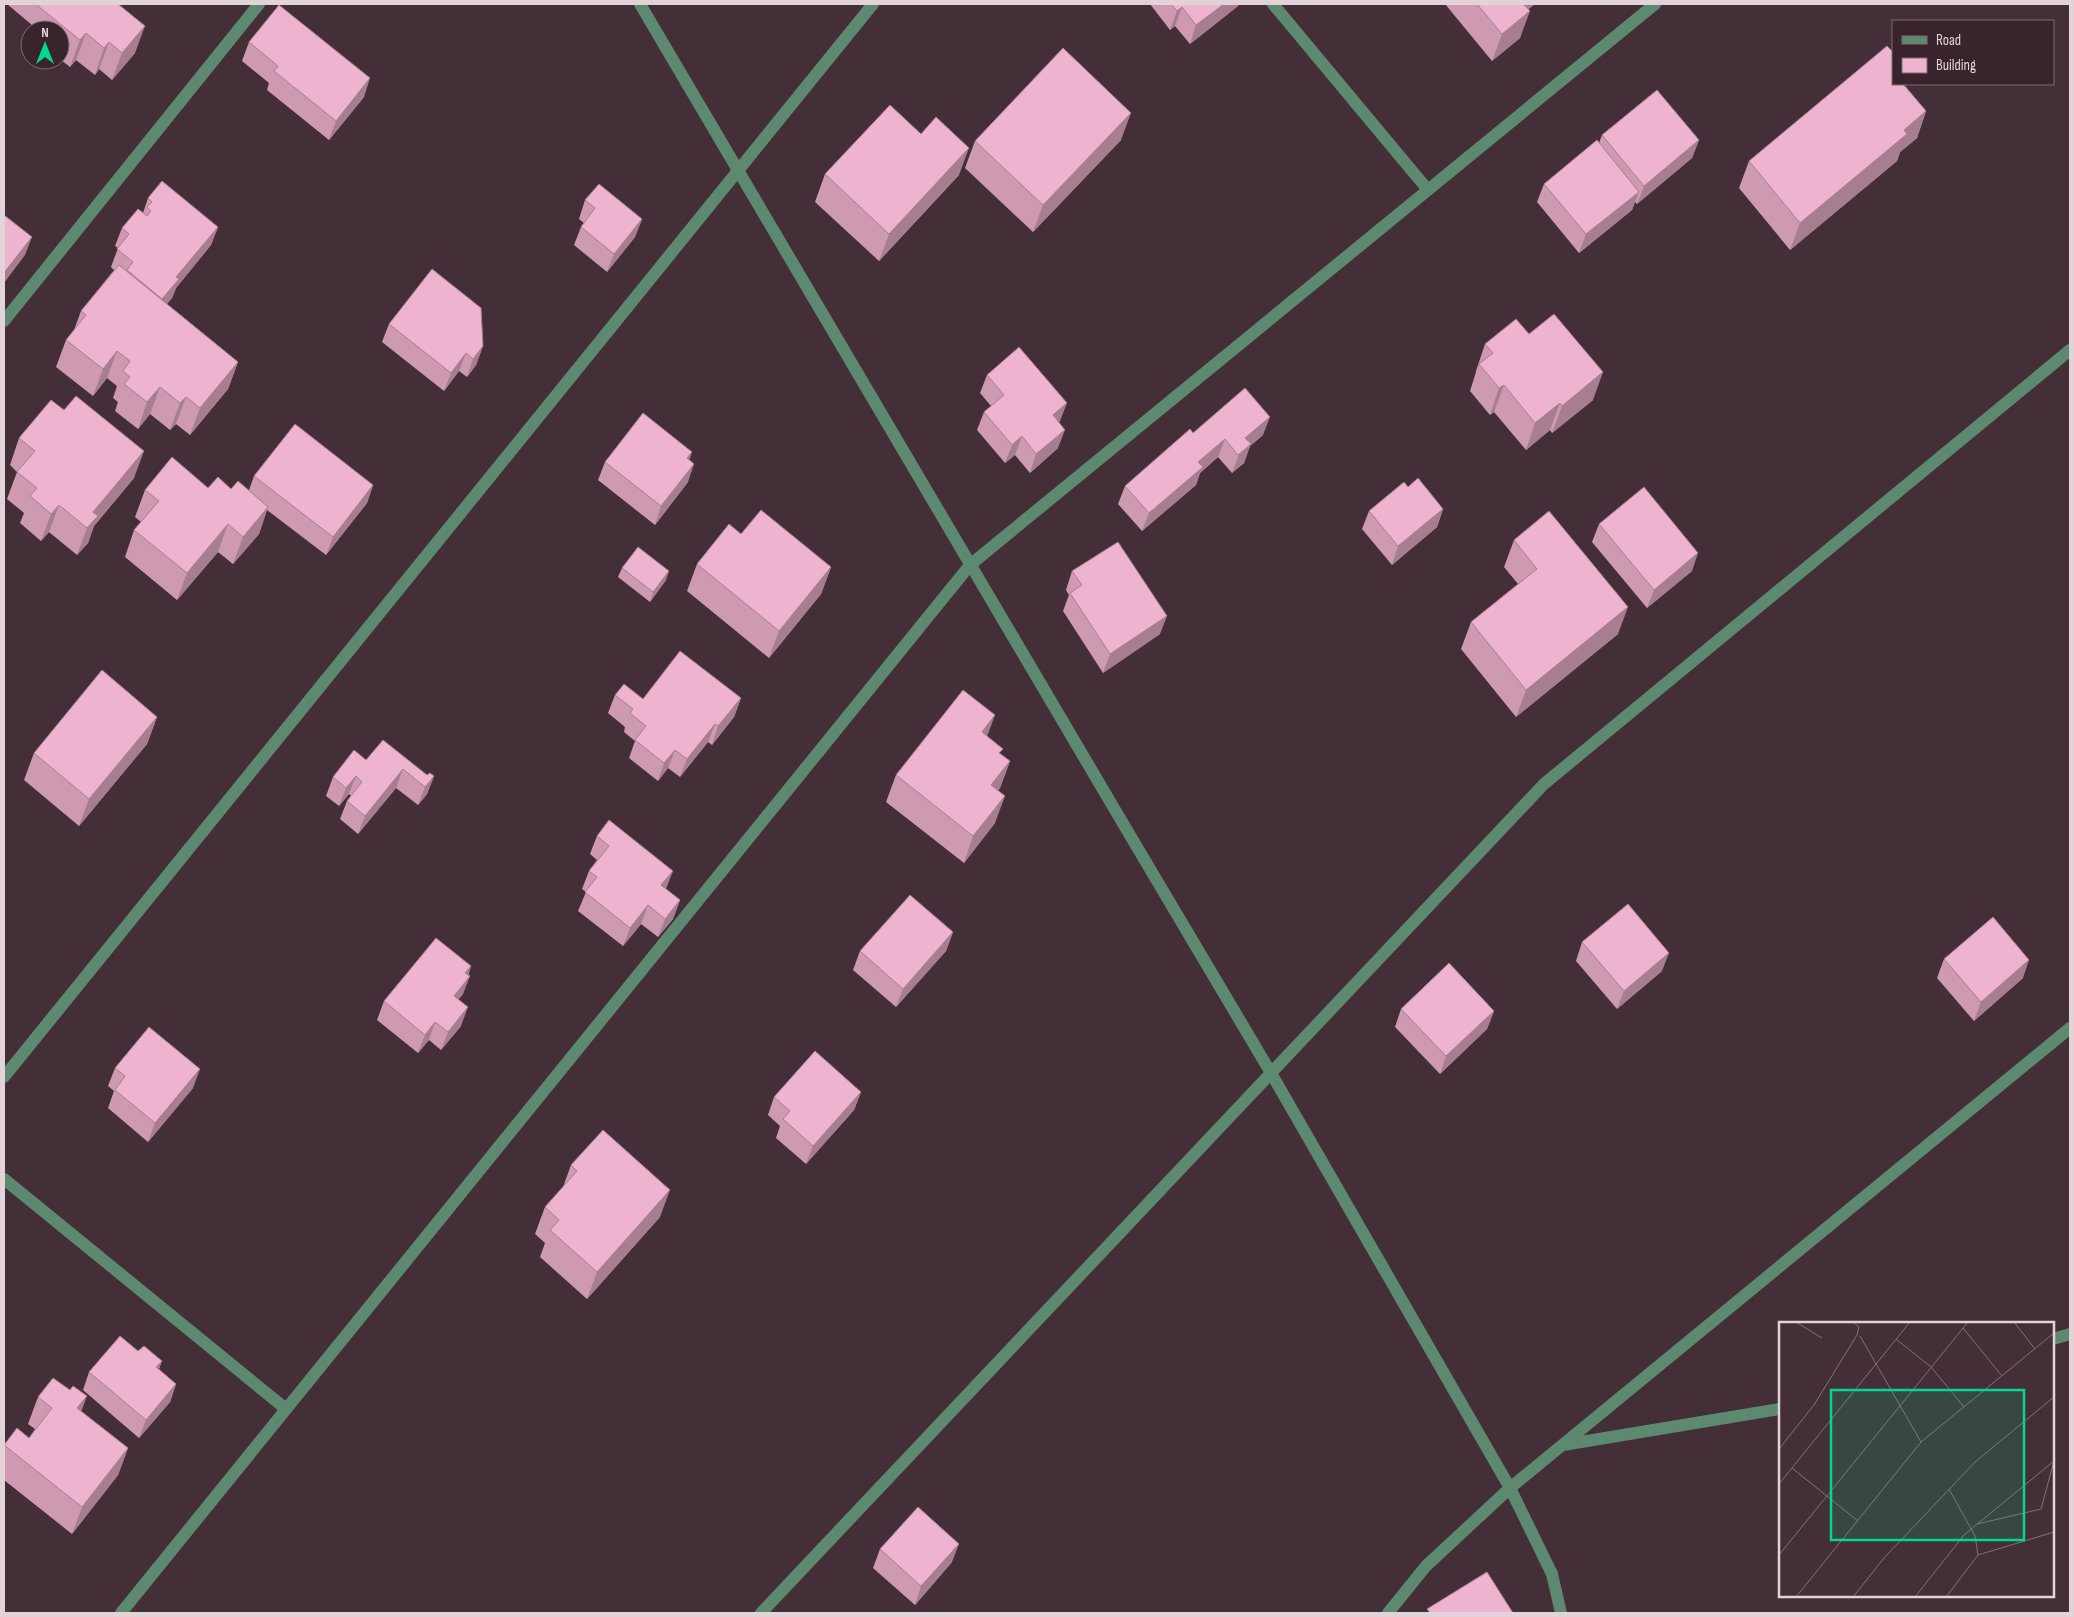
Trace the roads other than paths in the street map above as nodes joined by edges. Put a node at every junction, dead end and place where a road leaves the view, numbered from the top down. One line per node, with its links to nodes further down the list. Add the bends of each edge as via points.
1 (259, 4): 8 (street)
2 (640, 4): 6 (street)
3 (873, 4): 6 (street)
4 (1272, 4): 7 (street)
5 (1655, 4): 7 (street)
6 (737, 169): 10 (street); 13 (street)
7 (1428, 190): 10 (street)
8 (4, 321)
9 (2070, 350): 12 (street, via 1544,784)
10 (970, 565): 12 (street); 18 (street)
11 (2070, 1028): 19 (street)
12 (1271, 1072): 20 (street); 22 (street)
13 (4, 1077)
14 (4, 1179): 18 (street)
15 (2070, 1334): 16 (street)
16 (2054, 1339)
17 (1779, 1408): 19 (street)
18 (286, 1409): 21 (street)
19 (1562, 1445): 20 (street)
20 (1510, 1488): 23 (street, via 1426,1566); 24 (street, via 1552,1574)
21 (121, 1613)
22 (761, 1613)
23 (1388, 1613)
24 (1561, 1613)

